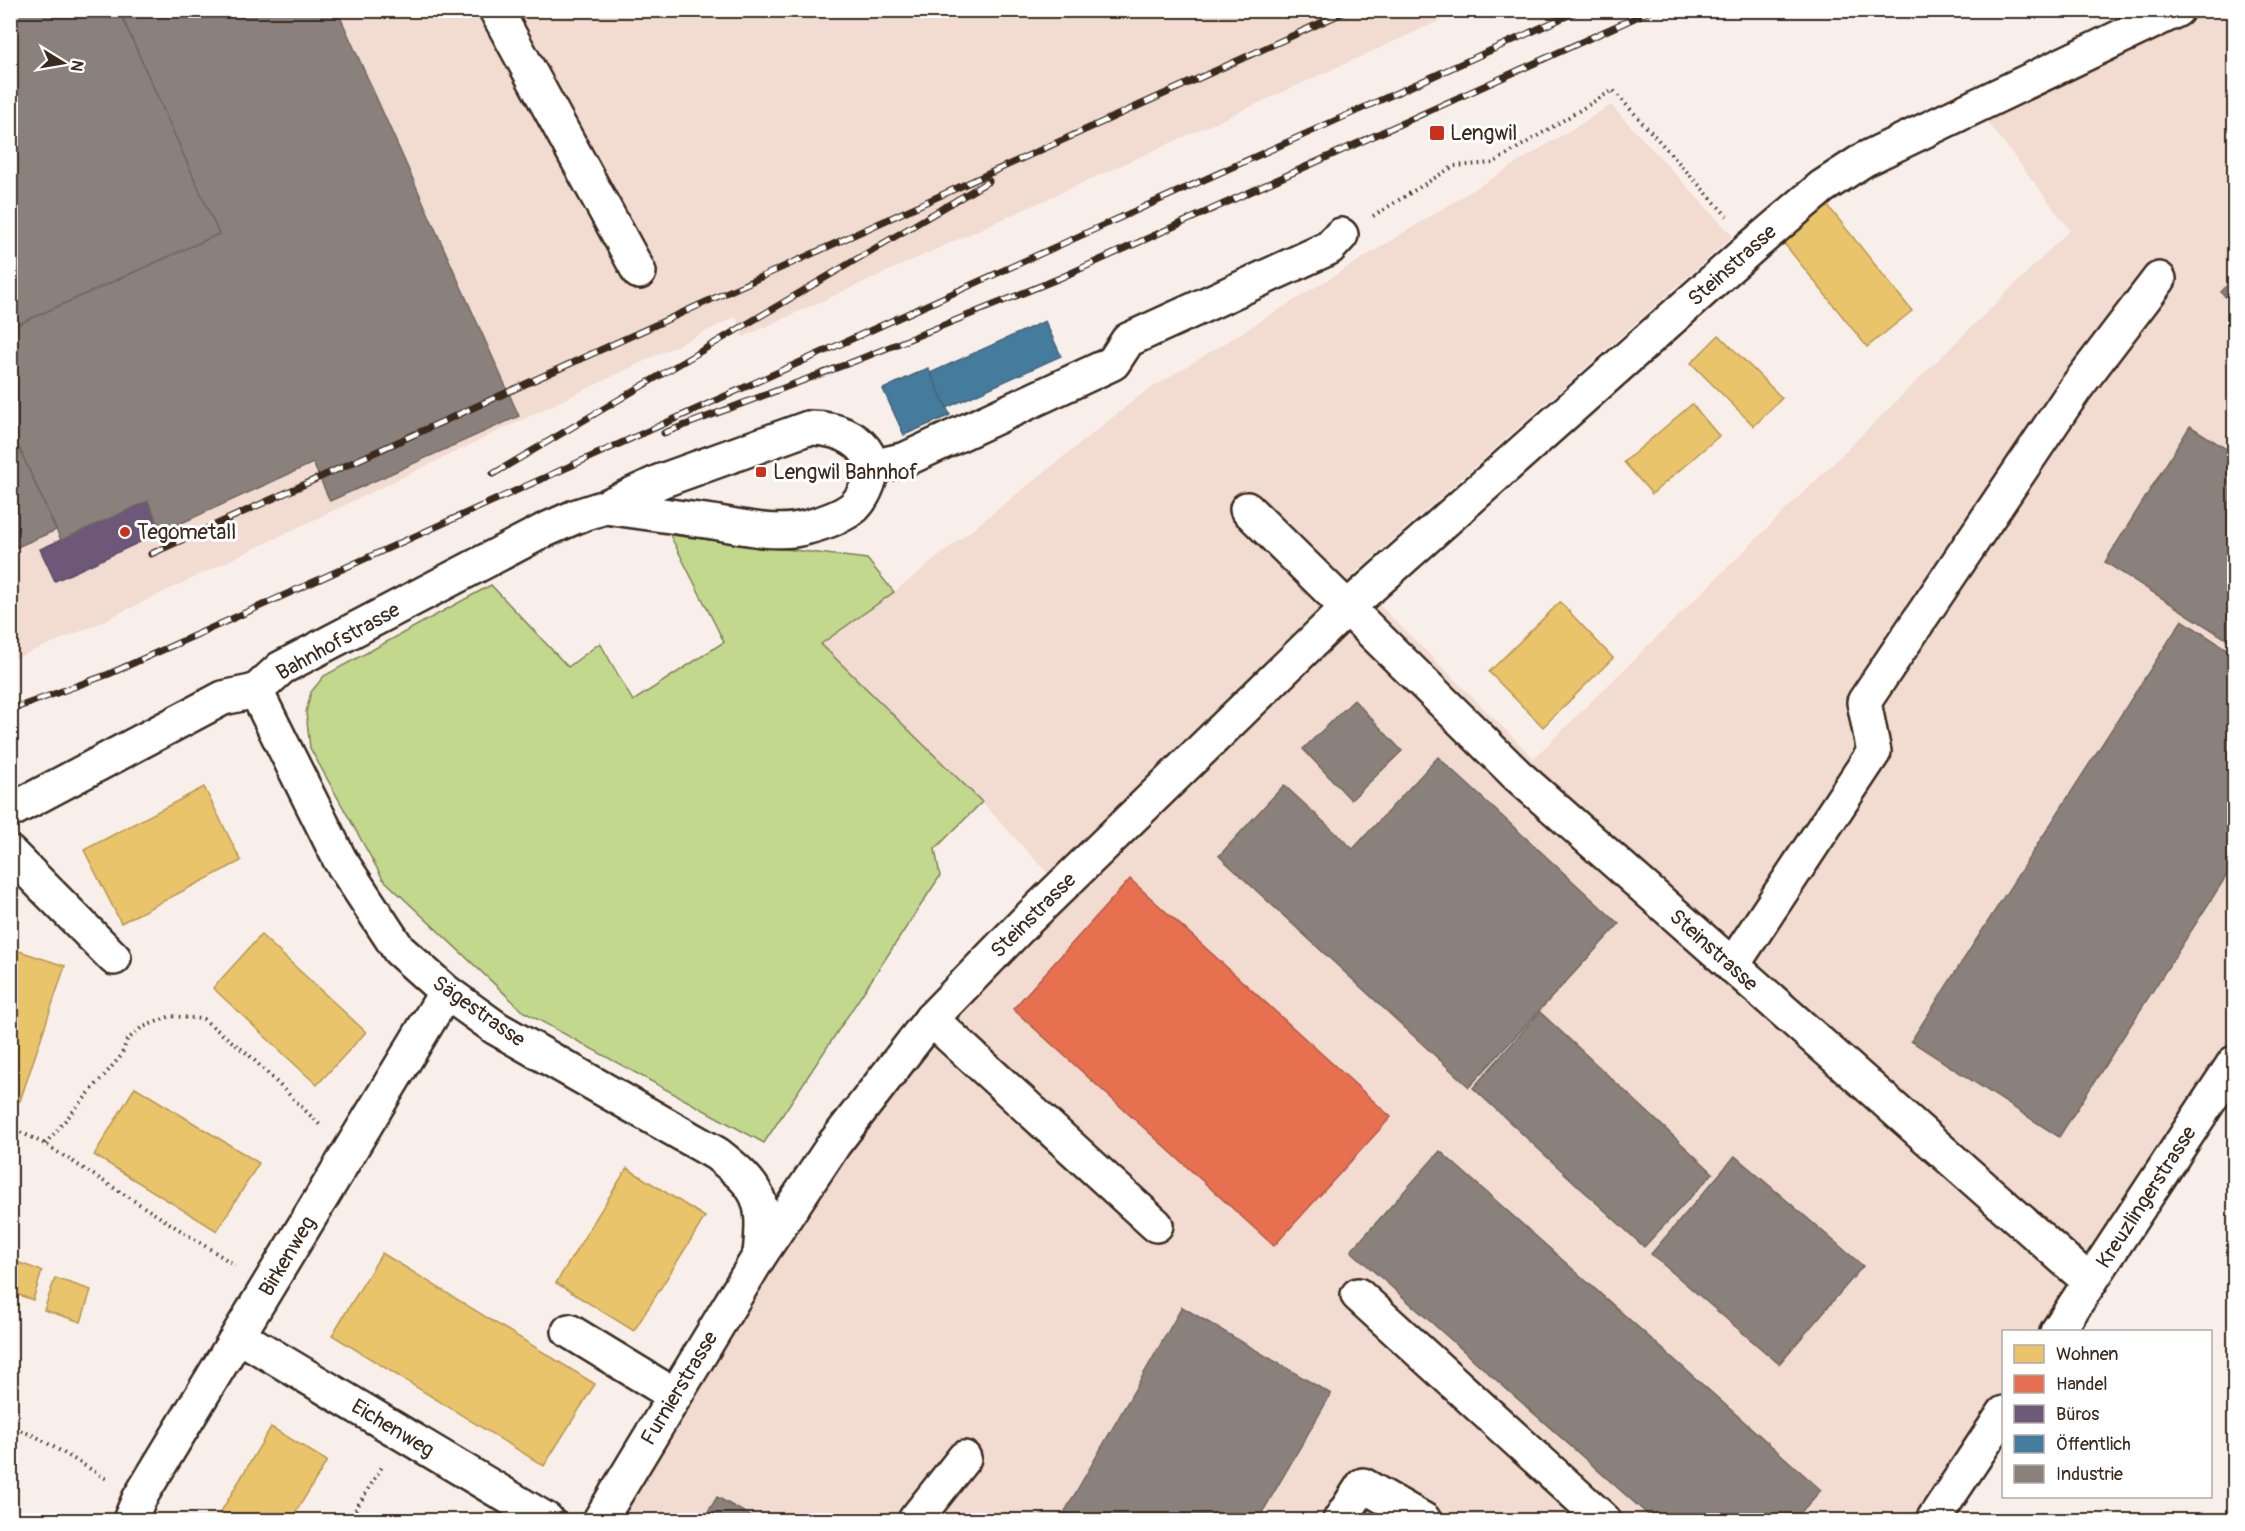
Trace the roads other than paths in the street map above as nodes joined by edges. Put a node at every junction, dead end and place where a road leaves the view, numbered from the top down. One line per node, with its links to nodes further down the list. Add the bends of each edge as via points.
1 (496, 10): 4 (street)
2 (2177, 10): 9 (street, Steinstrasse, via 1865,159 1822,187)
3 (1341, 235): 6 (street, via 1329,248 1128,340 1113,363 906,459)
4 (639, 272)
5 (2159, 279): 14 (street, via 2075,390 1864,702 1874,752)
6 (872, 467): 7 (street, via 864,494 854,507 806,528 761,529); 7 (street, Bahnhofstrasse, via 870,457 854,439 825,428 808,428 661,480)
7 (604, 507): 10 (street, Bahnhofstrasse, via 543,531 291,662)
8 (1247, 509): 9 (street)
9 (1346, 609): 14 (street, Steinstrasse, via 1517,775); 16 (street, Steinstrasse)
10 (256, 691): 11 (street, Bahnhofstrasse, via 223,698); 15 (street, Sägestrasse, via 340,860 399,950)
11 (10, 811)
12 (10, 854): 13 (street)
13 (114, 958)
14 (1732, 966): 20 (street, Steinstrasse)
15 (446, 992): 19 (street, Sägestrasse, via 496,1028 717,1154 742,1174 757,1195 764,1217); 24 (street, Birkenweg)
16 (931, 1019): 18 (street); 19 (street, Steinstrasse, via 834,1144)
17 (2235, 1063): 20 (street, Kreuzlingerstrasse)
18 (1156, 1225)
19 (760, 1256): 25 (street, Furnierstrasse)
20 (2090, 1282): 22 (street, Kreuzlingerstrasse)
21 (1358, 1294): 34 (street)
22 (2058, 1330)
23 (568, 1331): 25 (street)
24 (238, 1336): 28 (street, Birkenweg); 29 (street, Eichenweg)
25 (674, 1395): 30 (street, Furnierstrasse)
26 (2002, 1416): 35 (street)
27 (964, 1458): 31 (street)
28 (135, 1510)
29 (547, 1521)
30 (600, 1521)
31 (915, 1521)
32 (1340, 1521): 33 (street, via 1363,1485)
33 (1424, 1521)
34 (1604, 1521)
35 (1933, 1521)

